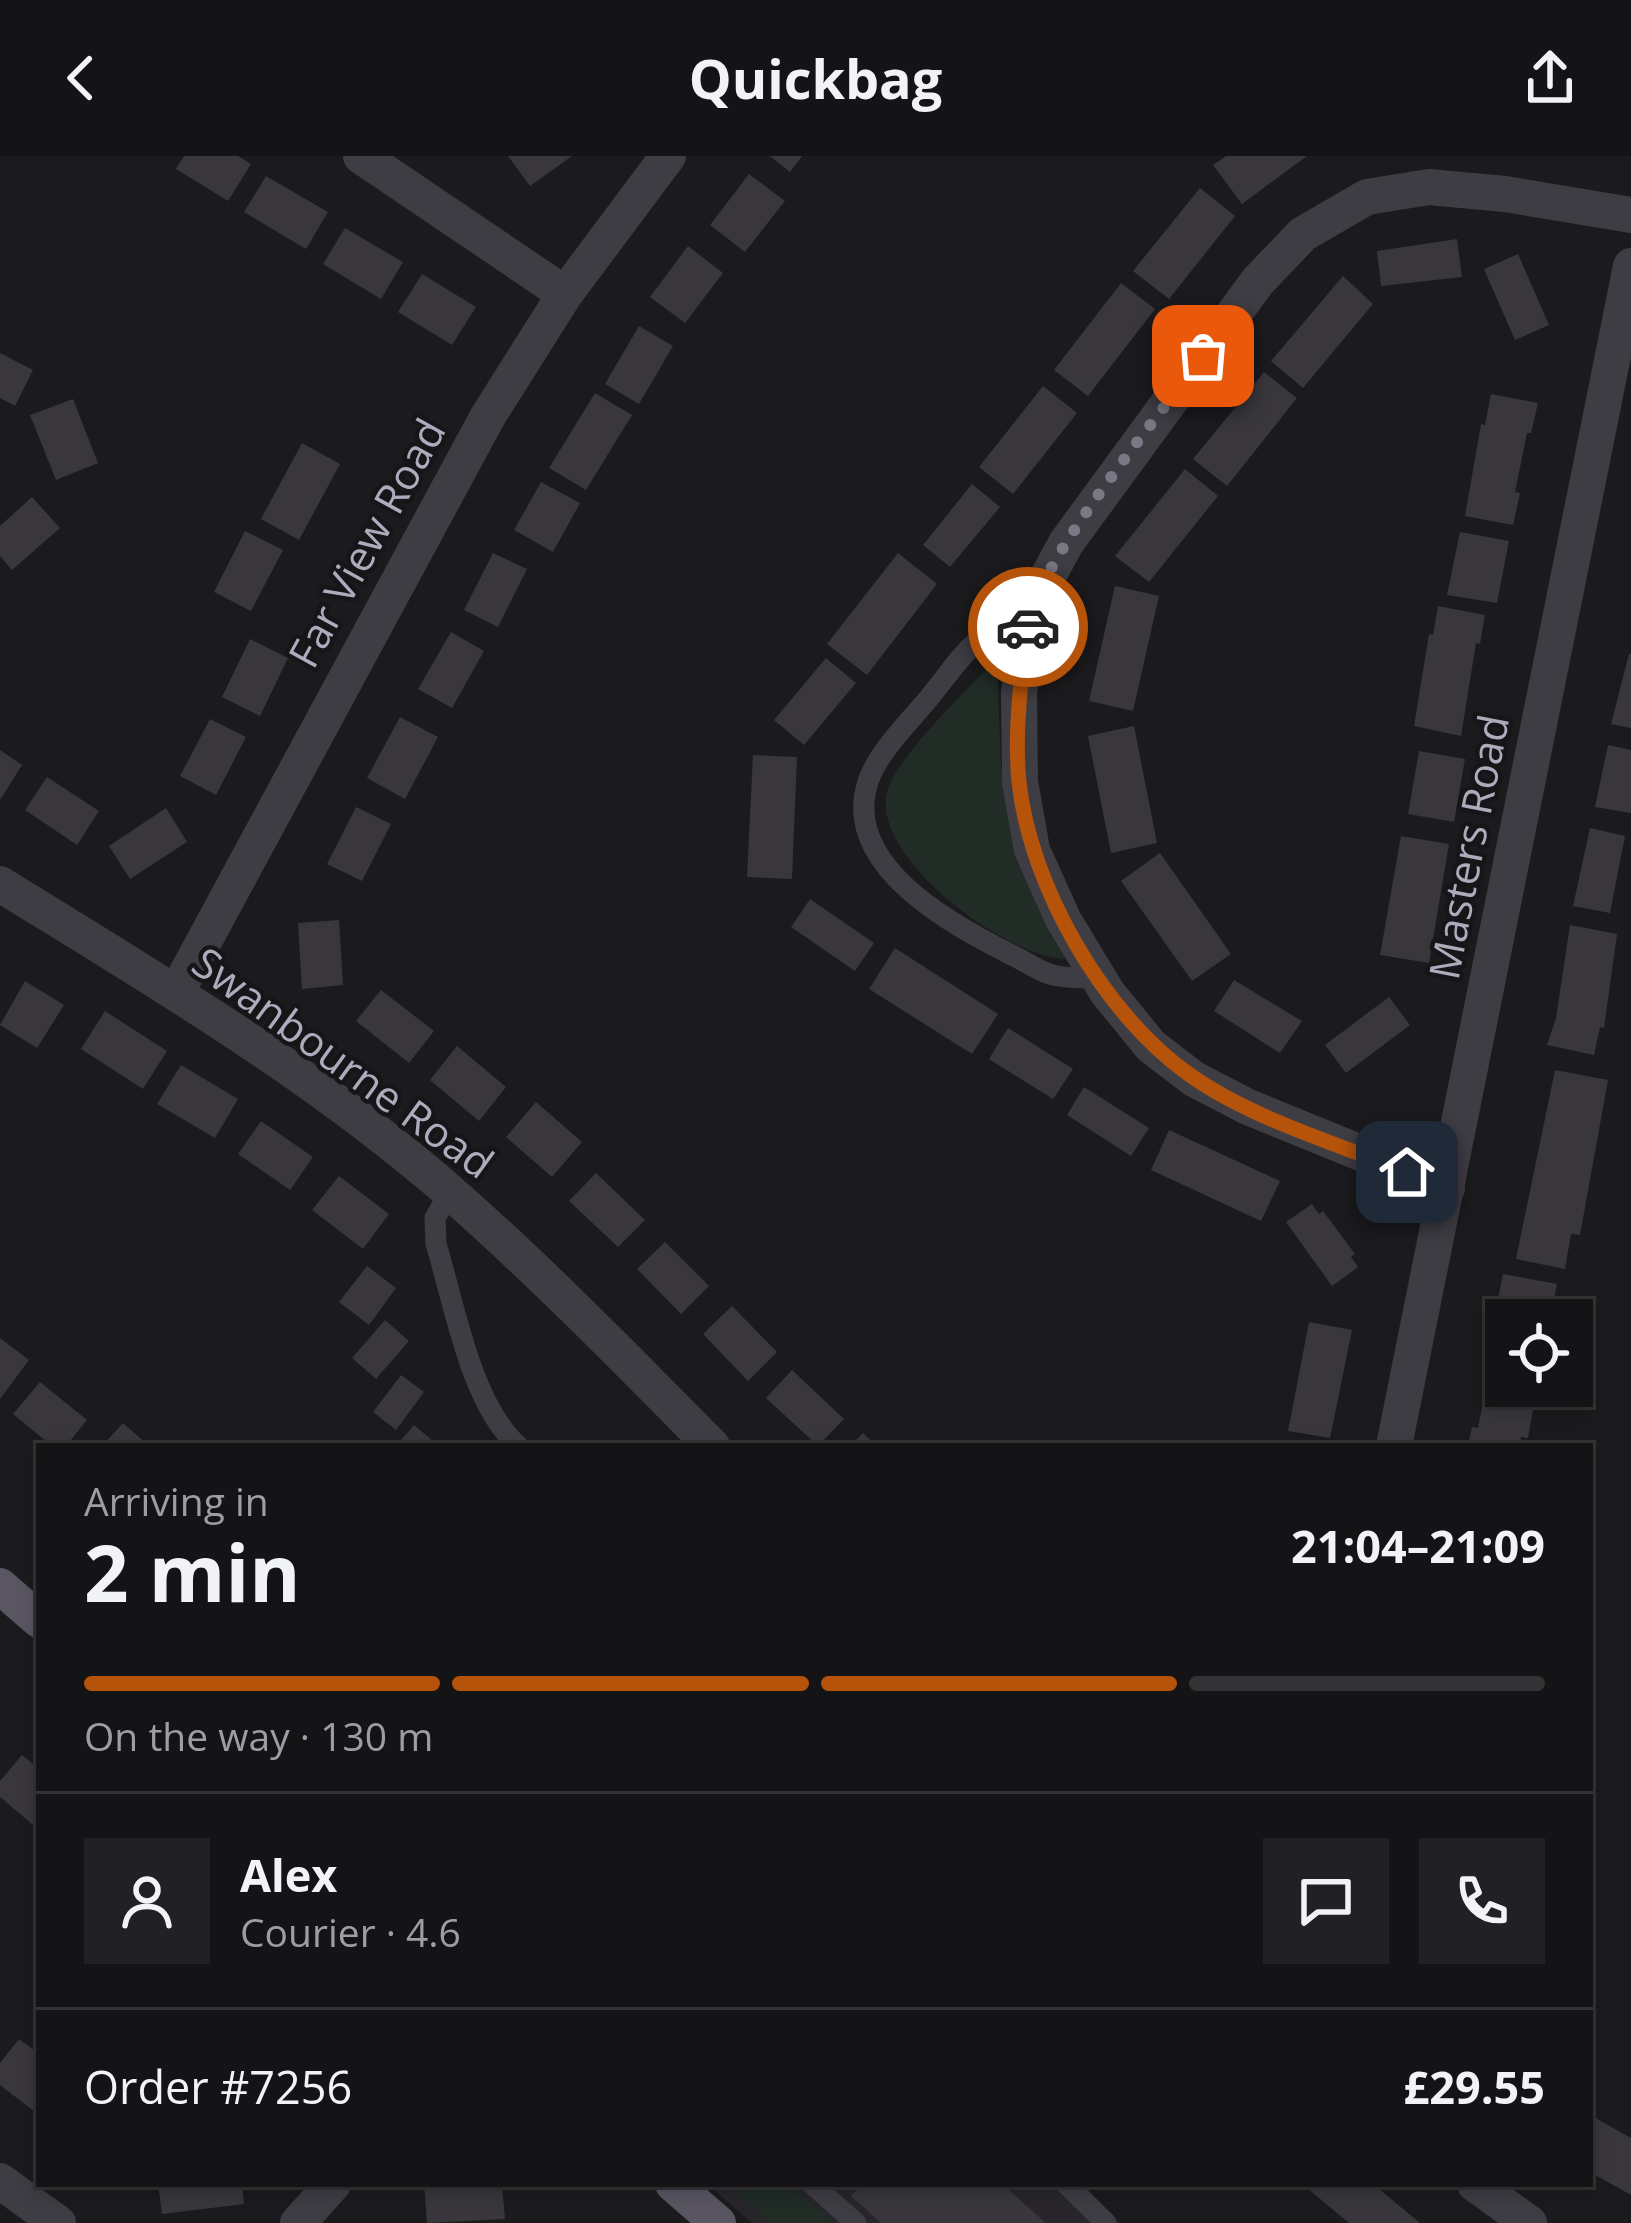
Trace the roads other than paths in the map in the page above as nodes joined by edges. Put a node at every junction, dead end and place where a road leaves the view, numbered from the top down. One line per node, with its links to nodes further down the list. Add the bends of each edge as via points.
1 (361, 156): 5 (street)
2 (668, 156): 5 (street, Far View Road)
3 (1631, 214): 6 (street, via 1429,187 1367,197 1304,234 1258,281 1080,525)
4 (1631, 266): 10 (street, Masters Road)
5 (565, 294): 9 (street, Far View Road, via 442,499)
6 (1030, 610): 8 (street, via 1019,782 1032,850); 8 (lane, via 980,635 890,746 868,780 866,819 891,873 925,905 1054,975)
7 (0, 884): 9 (street, Swanbourne Road)
8 (1099, 978): 10 (street, via 1151,1046 1194,1078)
9 (176, 993): 11 (street, Swanbourne Road)
10 (1447, 1188): 14 (street, Masters Road)
11 (450, 1192): 12 (lane, via 435,1219 436,1244 484,1400); 13 (street, Swanbourne Road)
12 (515, 1443)
13 (709, 1443)
14 (1395, 1443)
15 (0, 1586): 16 (main road)
16 (36, 1617)
17 (0, 2181): 23 (street)
18 (330, 2187): 24 (street)
19 (676, 2187): 25 (main road)
20 (815, 2187): 26 (lane)
21 (1069, 2187): 27 (lane)
22 (1479, 2187): 28 (street)
23 (58, 2223)
24 (298, 2223)
25 (718, 2223)
26 (856, 2223)
27 (1106, 2223)
28 (1528, 2223)

